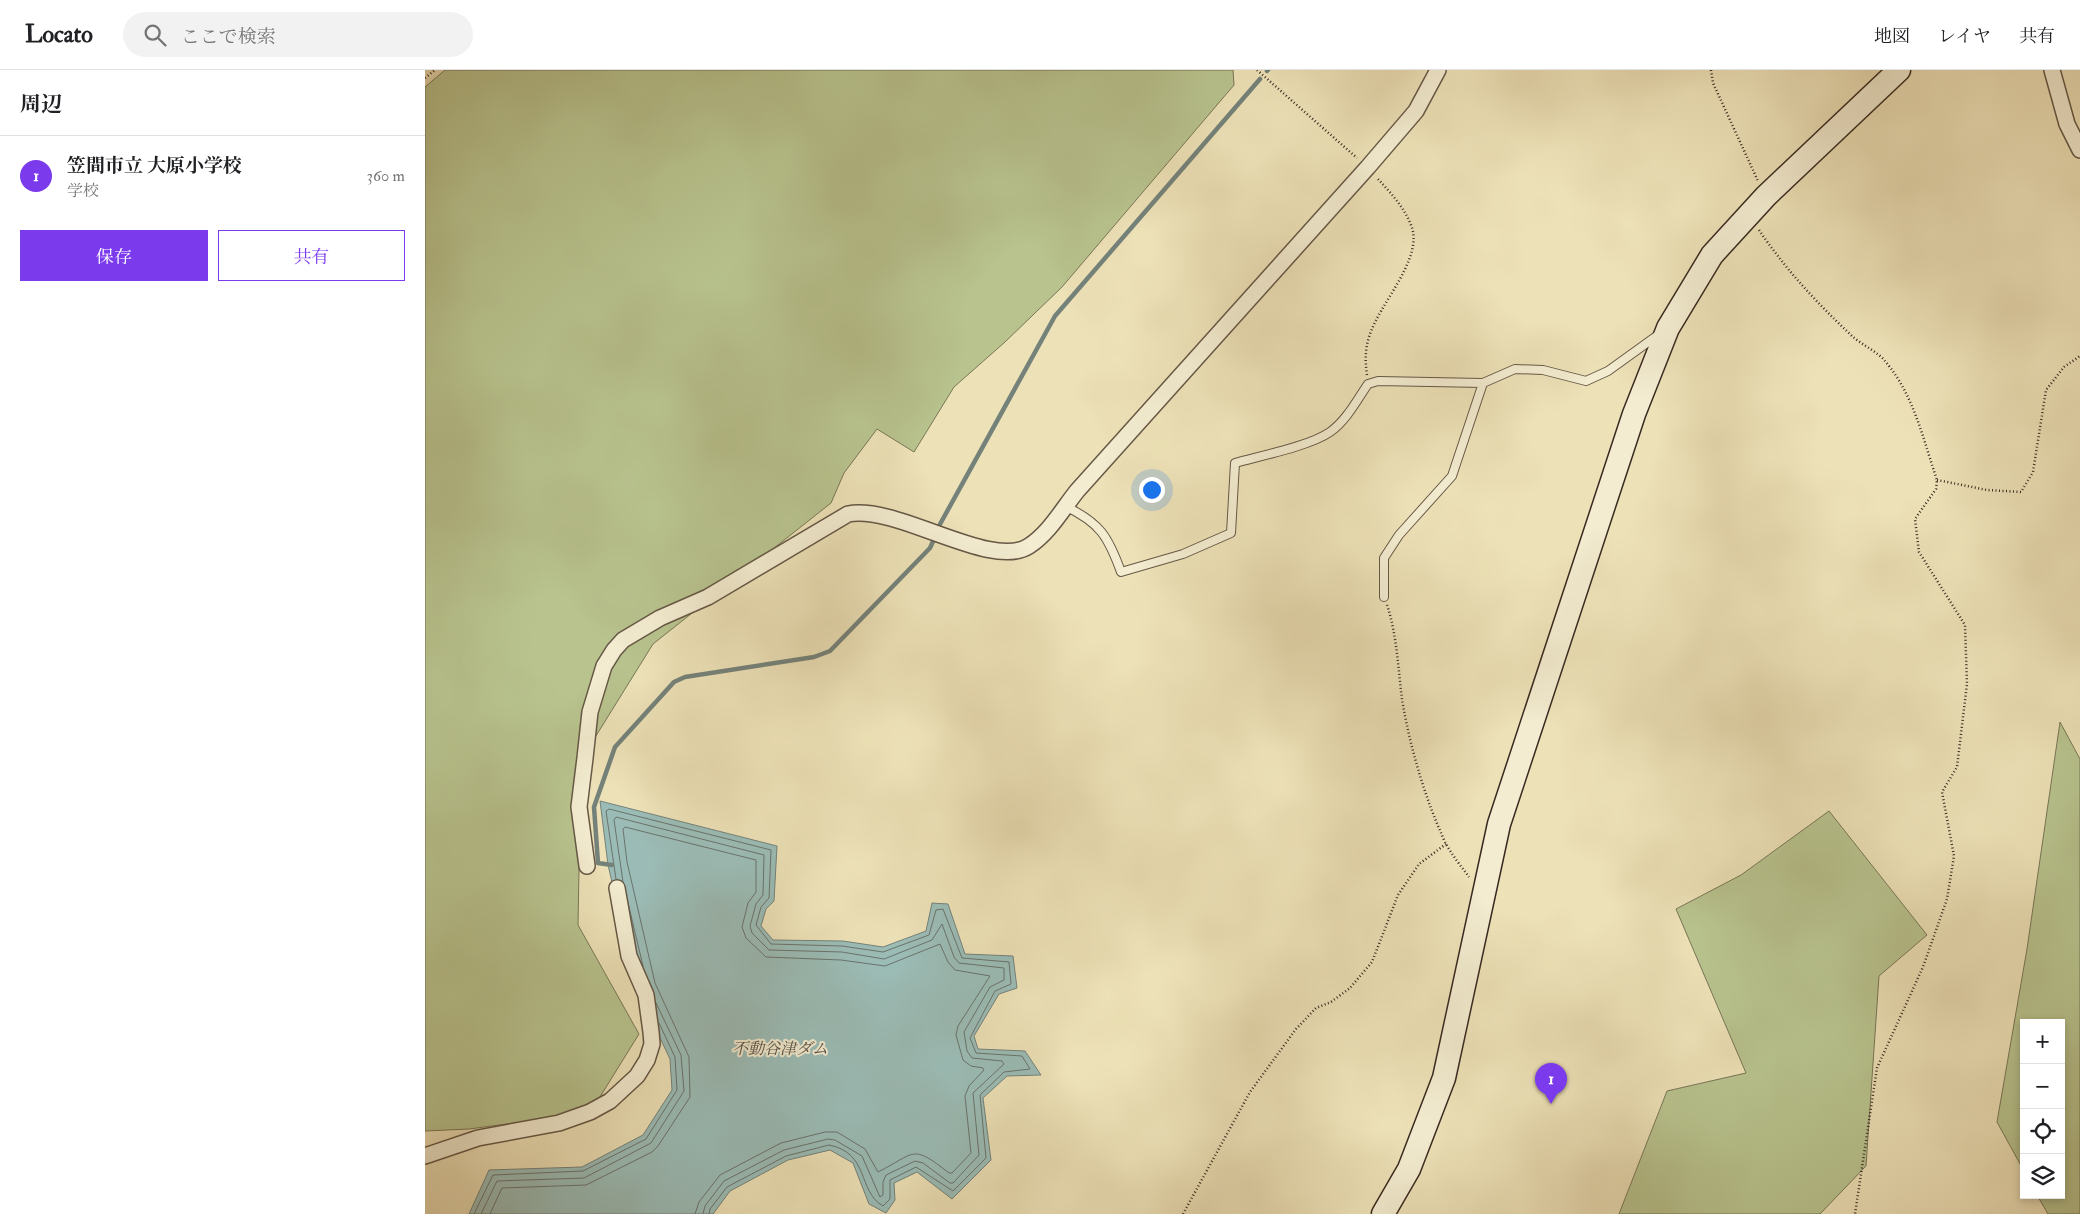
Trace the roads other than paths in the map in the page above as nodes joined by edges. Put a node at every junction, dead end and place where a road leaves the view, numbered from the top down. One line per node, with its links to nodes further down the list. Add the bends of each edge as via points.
1 (1438, 70): 7 (street, via 1416,111)
2 (1899, 70): 5 (street, via 1765,196 1712,255)
3 (2052, 70): 4 (street, via 2067,124)
4 (2080, 150)
5 (1668, 328): 6 (lane, via 1587,382 1543,370 1515,369); 12 (street, via 1634,414 1502,815 1443,1078 1409,1168)
6 (1483, 383): 7 (lane, via 1378,381 1368,384 1345,418 1330,432 1292,448 1235,463 1231,533 1183,554 1121,572 1111,542 1100,528); 8 (lane, via 1452,476 1399,535 1383,558)
7 (1065, 506): 9 (street, via 1041,537 1014,552 979,548 871,512 848,514 715,593 660,618 623,640 604,666 590,712 579,807)
8 (1384, 597)
9 (587, 866)
10 (617, 888): 11 (street, via 629,956 646,995 651,1032 647,1060 637,1076 610,1101 559,1124 478,1138)
11 (425, 1156)
12 (1383, 1214)

